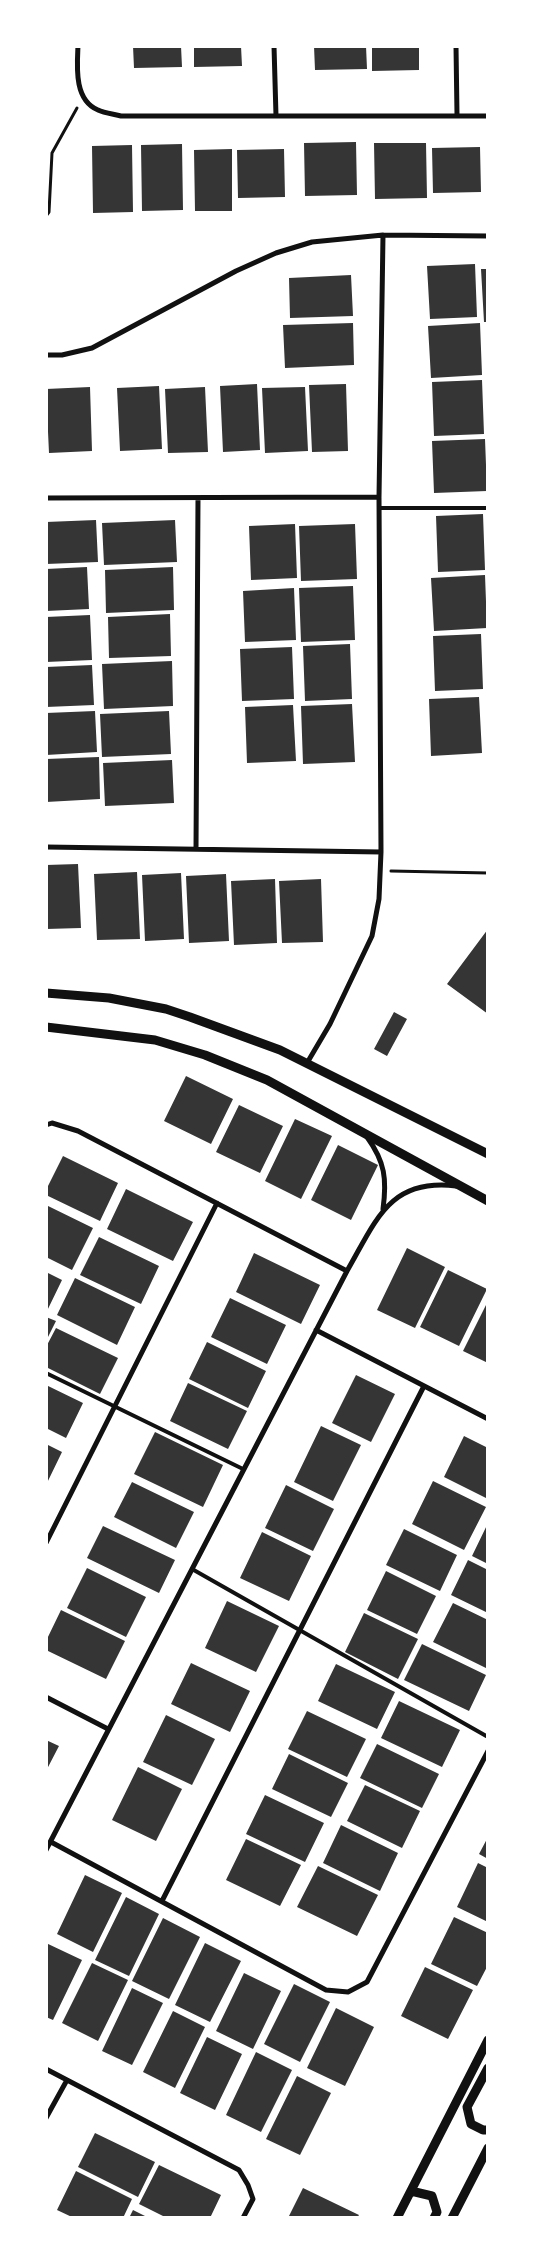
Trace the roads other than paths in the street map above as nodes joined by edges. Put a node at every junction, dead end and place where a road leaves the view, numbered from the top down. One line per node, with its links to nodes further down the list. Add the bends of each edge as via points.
1 (78, 46): 5 (street, via 77,74 83,96 96,110 121,116)
2 (274, 46): 5 (street)
3 (456, 46): 4 (street)
4 (457, 115): 5 (street); 6 (street)
5 (276, 116)
6 (488, 116)
7 (383, 235): 8 (street); 9 (street, via 312,242 276,253 92,348); 10 (street)
8 (488, 236)
9 (46, 355)
10 (379, 497): 12 (street); 13 (street)
11 (46, 498): 12 (street)
12 (198, 498): 16 (street)
13 (380, 508): 14 (lane); 17 (street)
14 (488, 508)
15 (46, 847): 16 (street)
16 (196, 848): 17 (street)
17 (382, 852): 20 (street, via 372,936 330,1024)
18 (46, 993): 20 (street, via 109,998 166,1008)
19 (46, 1027): 22 (street, via 155,1040 205,1055 267,1080)
20 (307, 1063): 23 (street)
21 (46, 1125): 26 (street, via 52,1123 78,1131)
22 (365, 1135): 24 (street); 27 (street, via 384,1169)
23 (485, 1151)
24 (459, 1186): 25 (street); 27 (street, via 436,1183 418,1187 401,1194)
25 (488, 1201)
26 (217, 1203): 28 (street); 32 (street)
27 (383, 1209): 28 (street)
28 (347, 1271): 29 (street)
29 (316, 1330): 31 (street); 34 (street)
30 (46, 1372): 32 (lane)
31 (424, 1386): 33 (street); 37 (street)
32 (115, 1406): 34 (lane); 35 (street)
33 (488, 1419)
34 (244, 1469): 36 (street)
35 (46, 1543)
36 (192, 1569): 37 (lane); 39 (street)
37 (300, 1631): 40 (lane); 44 (street)
38 (46, 1697): 39 (street)
39 (108, 1729): 42 (street)
40 (488, 1737)
41 (488, 1751): 44 (street, via 367,1982 348,1992 326,1990)
42 (51, 1842): 43 (street); 44 (street)
43 (46, 1850)
44 (162, 1901)
45 (488, 2040): 52 (street)
46 (488, 2068): 50 (street, via 467,2107 471,2124)
47 (46, 2070): 48 (street)
48 (67, 2080): 49 (street); 53 (street, via 239,2170 253,2200)
49 (46, 2118)
50 (488, 2130)
51 (488, 2148): 56 (street)
52 (410, 2191): 54 (street); 55 (street, via 432,2196 437,2212)
53 (243, 2218)
54 (397, 2218)
55 (434, 2218)
56 (452, 2218)

